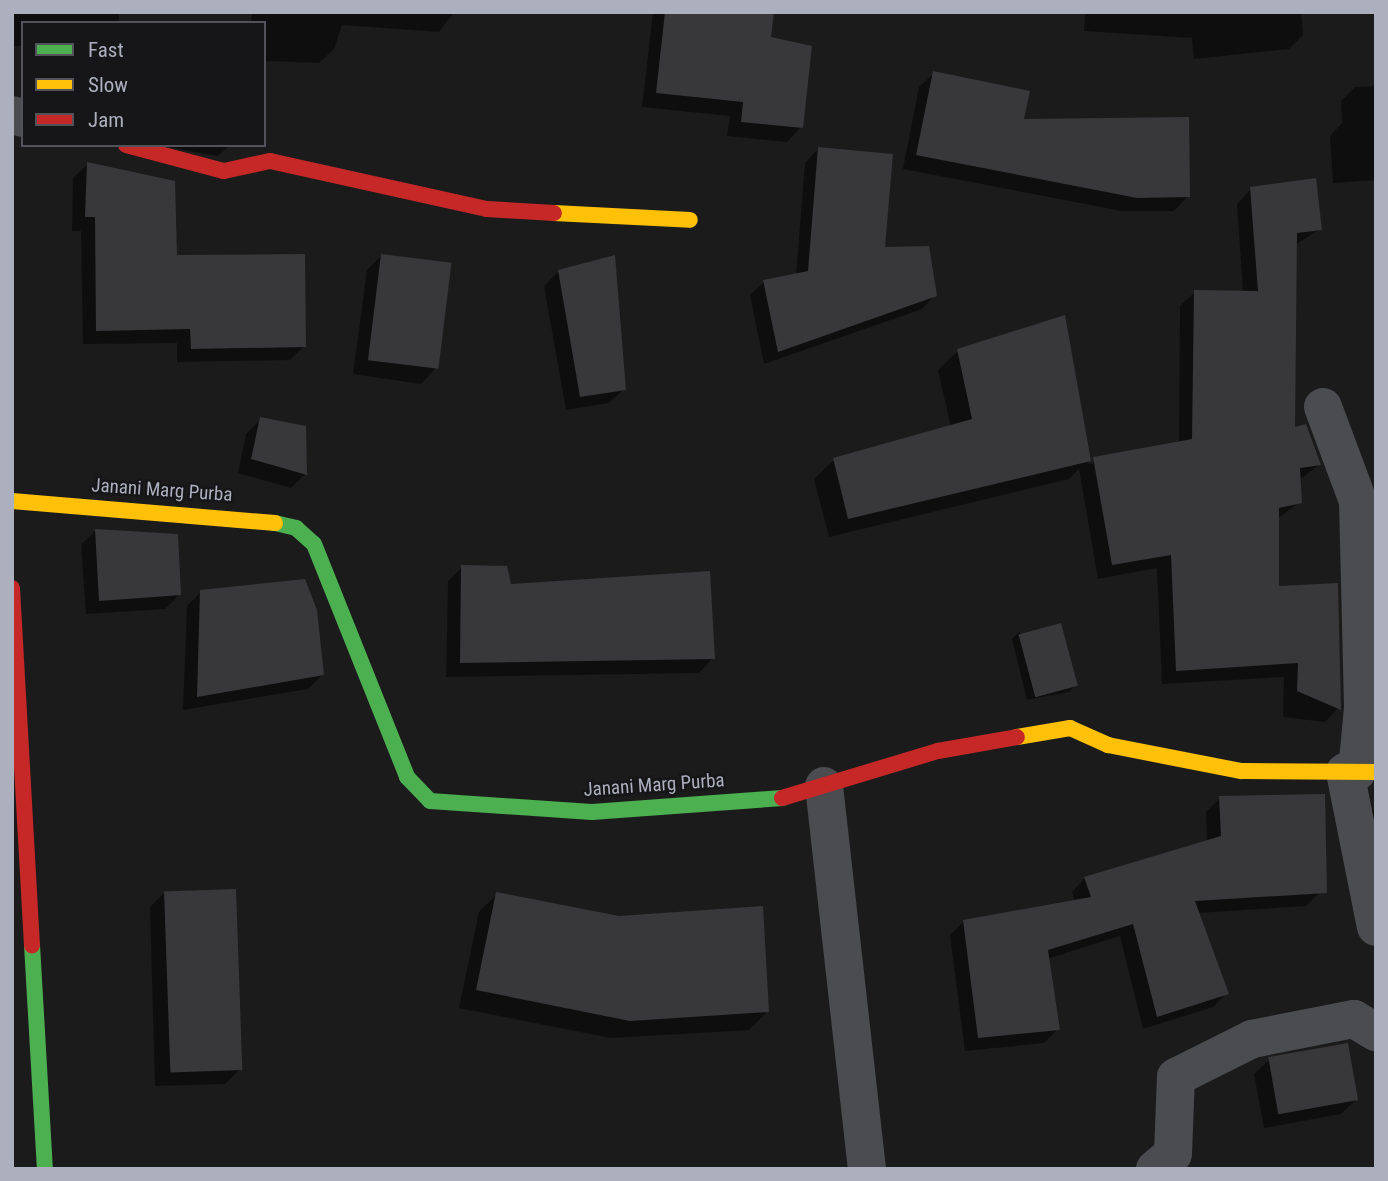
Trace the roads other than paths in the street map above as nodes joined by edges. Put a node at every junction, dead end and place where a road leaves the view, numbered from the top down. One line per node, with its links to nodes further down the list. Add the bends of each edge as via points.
1 (134, 147): 2 (street, via 224,171 270,161 487,209)
2 (690, 220)
3 (1323, 407): 6 (street, via 1358,501 1363,708)
4 (12, 501): 7 (street, Janani Marg Purba, via 245,517 296,528 314,544 407,777 430,801 592,812 790,797)
5 (12, 588): 8 (street)
6 (1359, 772): 7 (street, Janani Marg Purba, via 1241,771 1108,745 1070,728 938,751); 9 (street)
7 (824, 786): 12 (street)
8 (22, 881): 11 (street)
9 (1376, 927)
10 (1376, 1032): 13 (street, via 1354,1019 1252,1039 1176,1077 1172,1154)
11 (45, 1169)
12 (867, 1169)
13 (1155, 1169)

